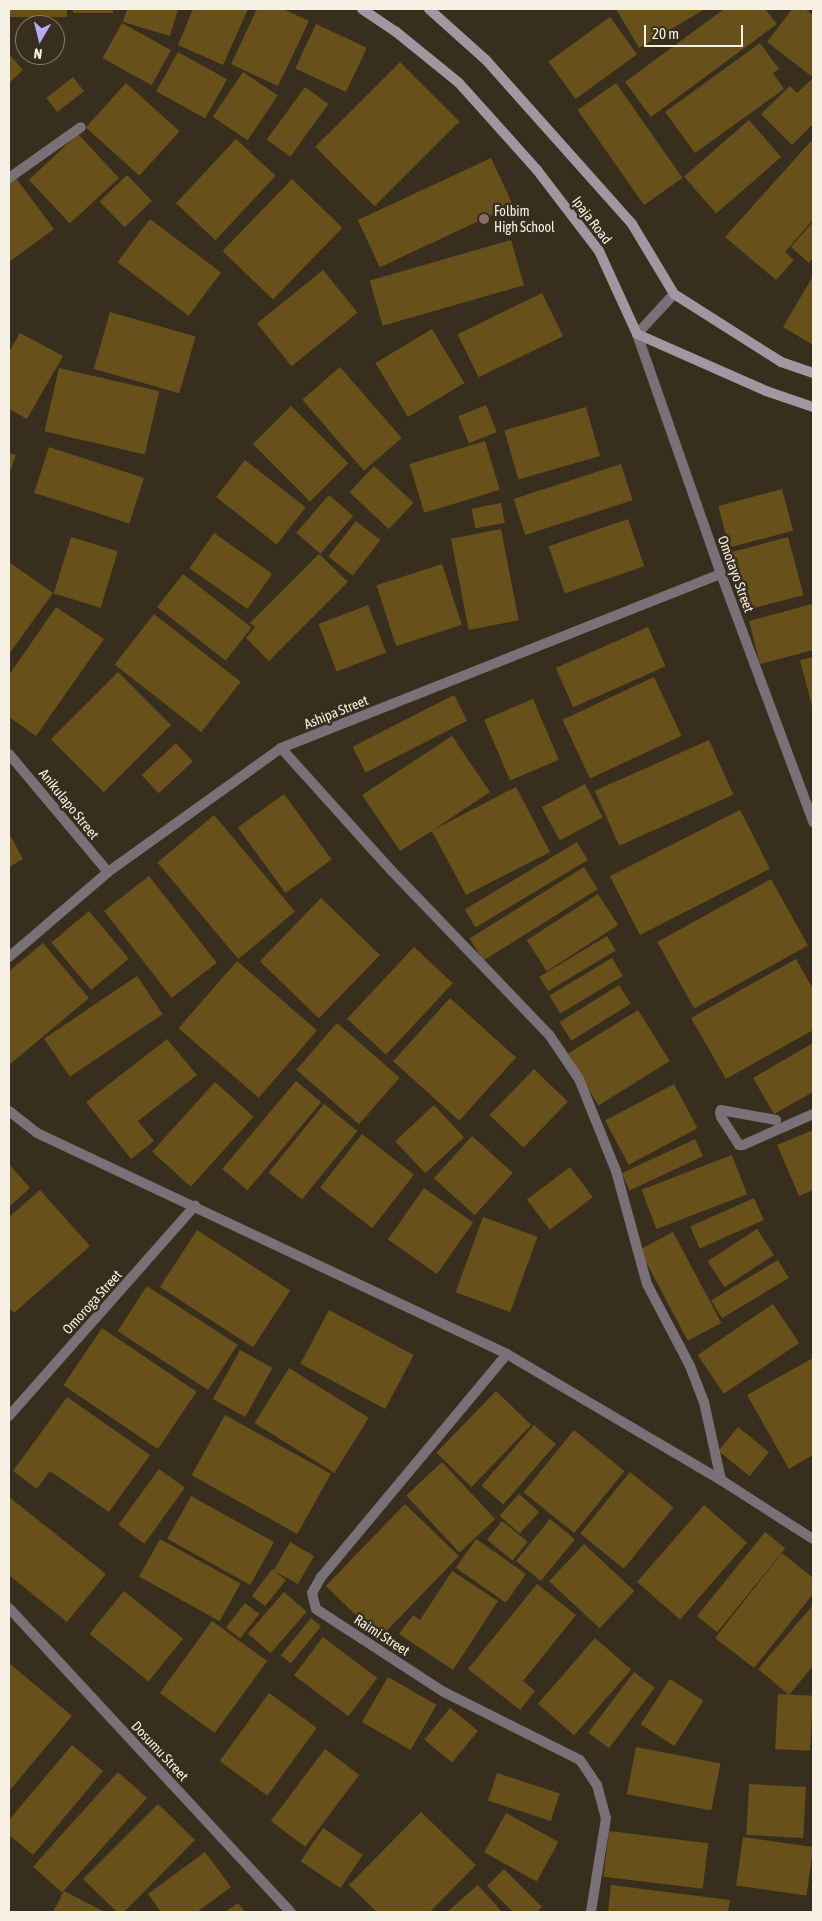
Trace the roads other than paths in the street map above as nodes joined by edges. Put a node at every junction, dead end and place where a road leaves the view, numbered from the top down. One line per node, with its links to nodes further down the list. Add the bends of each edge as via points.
1 (362, 9): 6 (main road, Ipaja Road, via 396,31 459,83 537,170 599,251)
2 (429, 9): 5 (main road, Ipaja Road, via 486,60 632,224)
3 (81, 128): 4 (street)
4 (9, 178)
5 (674, 294): 6 (street); 7 (main road, Ipaja Road, via 781,362)
6 (637, 334): 8 (main road, via 766,391); 9 (street, Omotayo Street)
7 (813, 373)
8 (813, 407)
9 (721, 574): 10 (street, Ashipa Street); 12 (street, Omotayo Street)
10 (281, 748): 13 (street, Ashipa Street); 21 (street, via 391,870 550,1036 579,1079 616,1171 647,1284 690,1366 704,1402)
11 (9, 754): 13 (street, Anikulapo Street)
12 (813, 822)
13 (108, 872): 14 (street, Ashipa Street)
14 (9, 957)
15 (9, 1111): 18 (street, via 37,1133)
16 (813, 1114): 17 (street, via 744,1146 739,1145 720,1113 722,1110)
17 (776, 1120)
18 (195, 1206): 19 (street); 20 (street, Omoroga Street)
19 (507, 1354): 21 (street); 25 (street, Raimi Street, via 321,1577 312,1593 316,1609 444,1692 580,1760 597,1785 606,1818)
20 (9, 1416)
21 (721, 1480): 22 (street)
22 (813, 1539)
23 (9, 1608): 24 (street, Dosumu Street)
24 (291, 1912)
25 (591, 1912)

